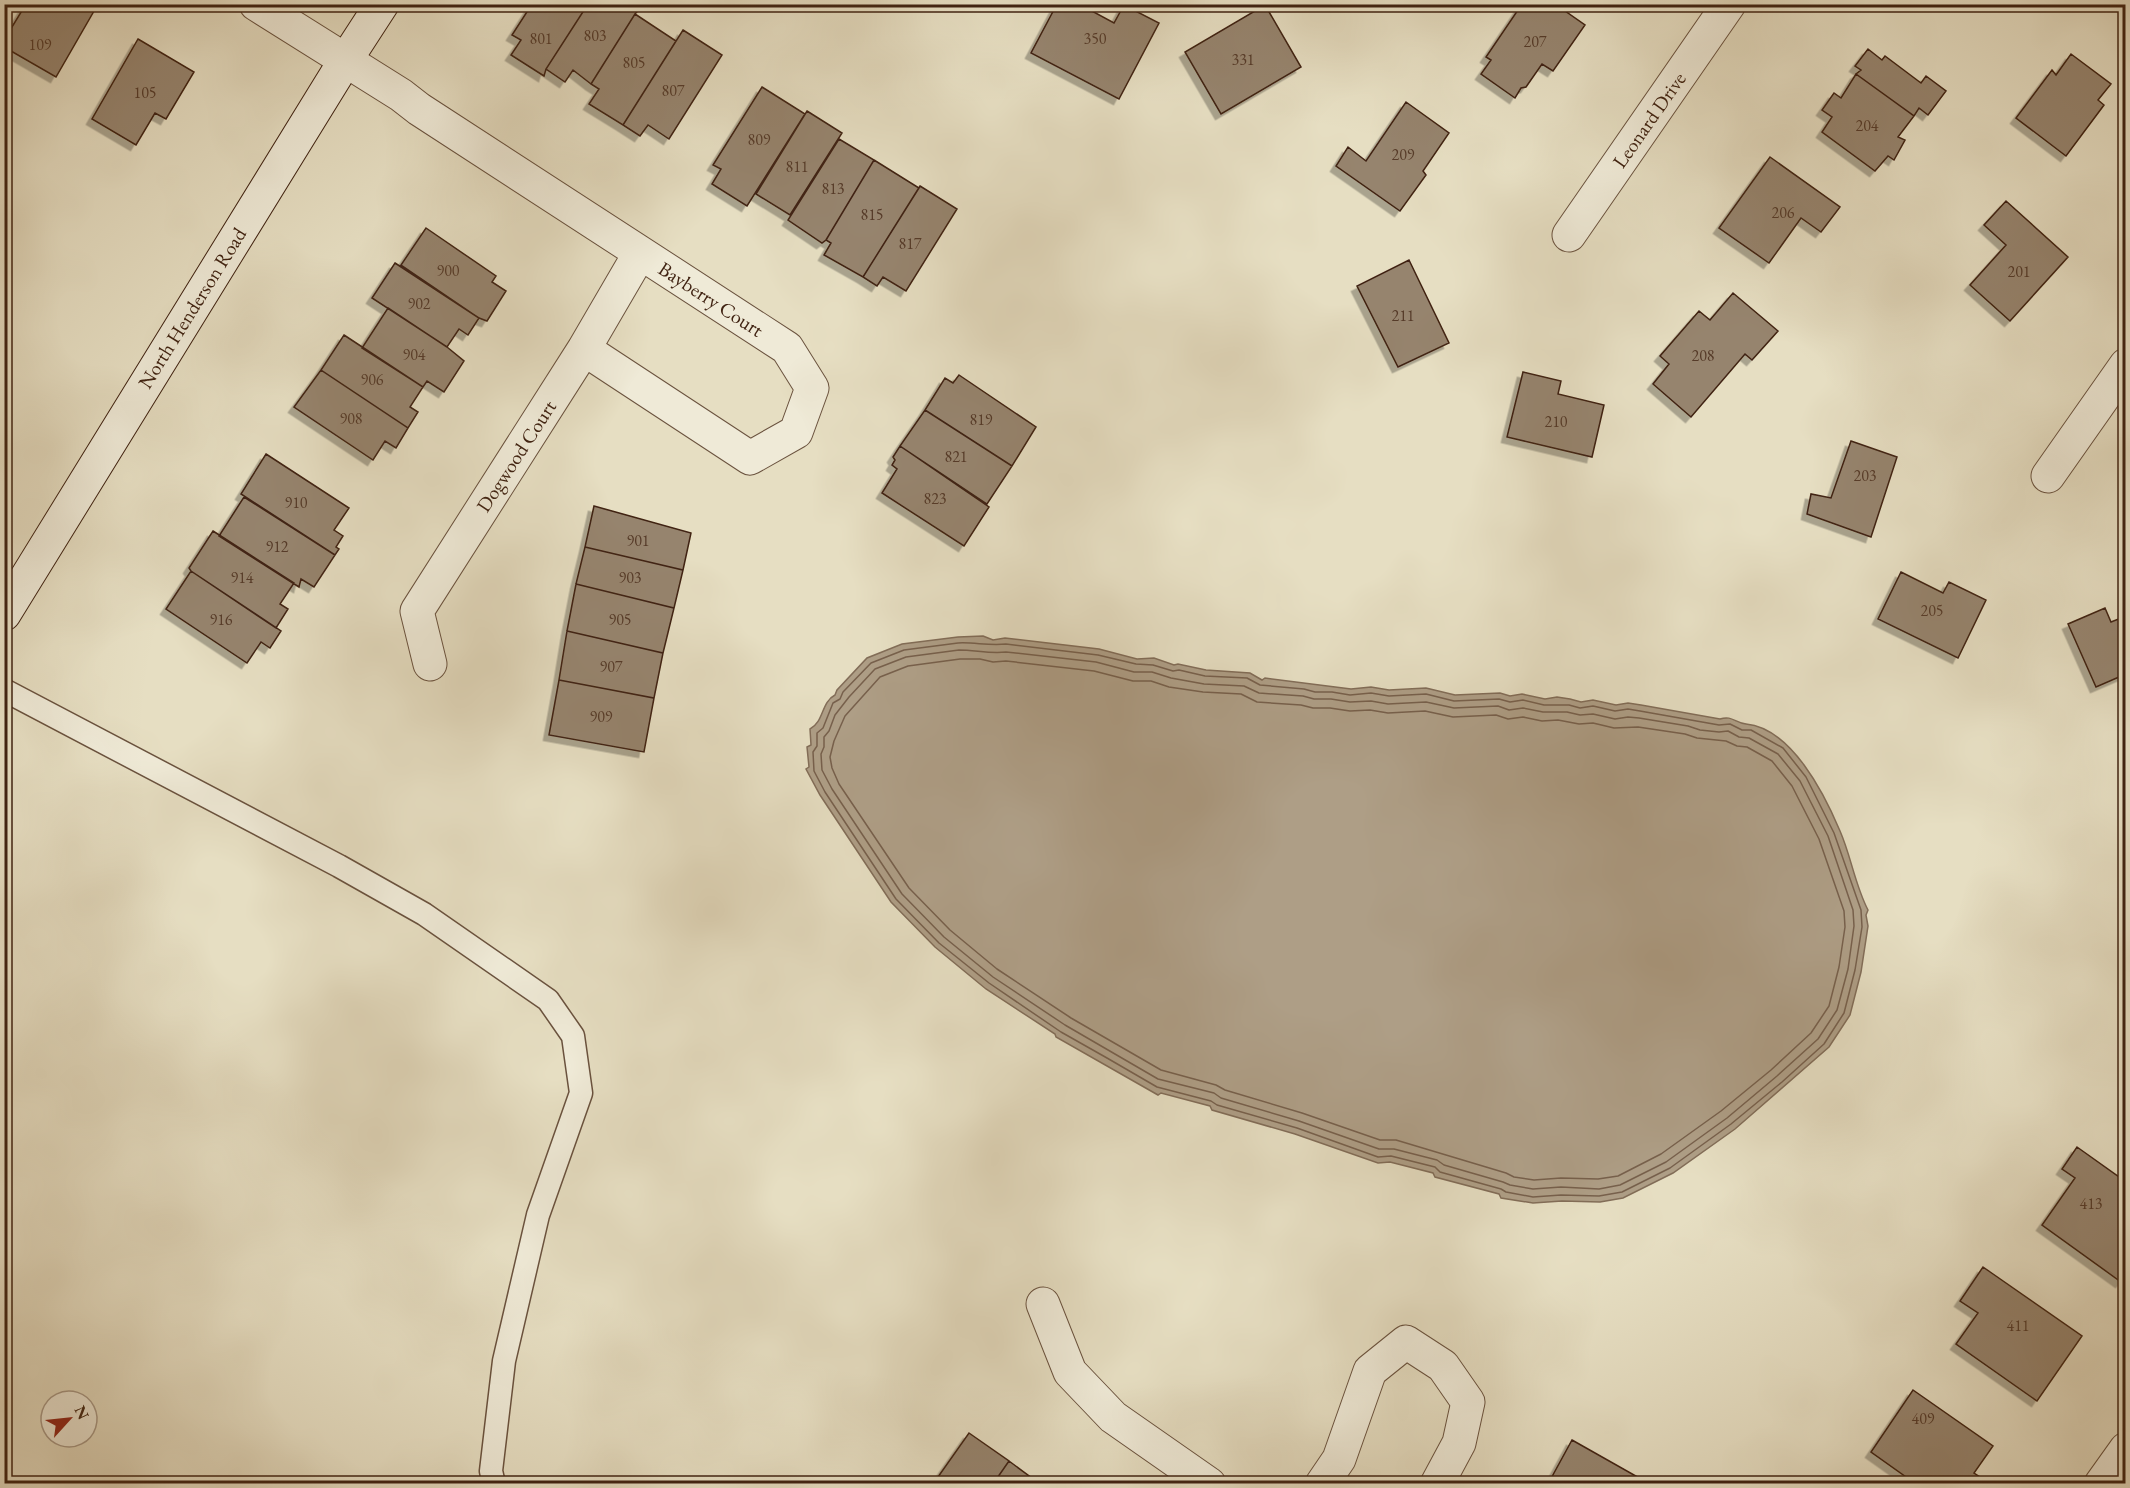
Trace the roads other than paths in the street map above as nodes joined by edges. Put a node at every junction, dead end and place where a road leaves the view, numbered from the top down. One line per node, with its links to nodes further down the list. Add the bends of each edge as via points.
1 (256, 4): 4 (street, Bayberry Court)
2 (382, 4): 4 (street, North Henderson Road)
3 (1729, 4): 5 (street, Leonard Drive)
4 (345, 61): 6 (street, Bayberry Court); 10 (street, North Henderson Road)
5 (1569, 235)
6 (640, 253): 7 (street, Dogwood Court); 7 (street, Bayberry Court, via 787,348 812,388 796,432 750,459)
7 (585, 349): 11 (street, Dogwood Court, via 417,611)
8 (2126, 365): 9 (street)
9 (2048, 476)
10 (4, 614)
11 (430, 664)
12 (4, 690): 15 (lane, via 424,914 548,1000 573,1036 581,1093 538,1215 504,1361 490,1471)
13 (1043, 1304): 16 (street, via 1070,1372 1113,1417)
14 (2126, 1449): 19 (street)
15 (494, 1484)
16 (1209, 1484)
17 (1322, 1484): 18 (street, via 1339,1459 1370,1371 1406,1342 1443,1366 1468,1402 1459,1443)
18 (1437, 1484)
19 (2101, 1484)

